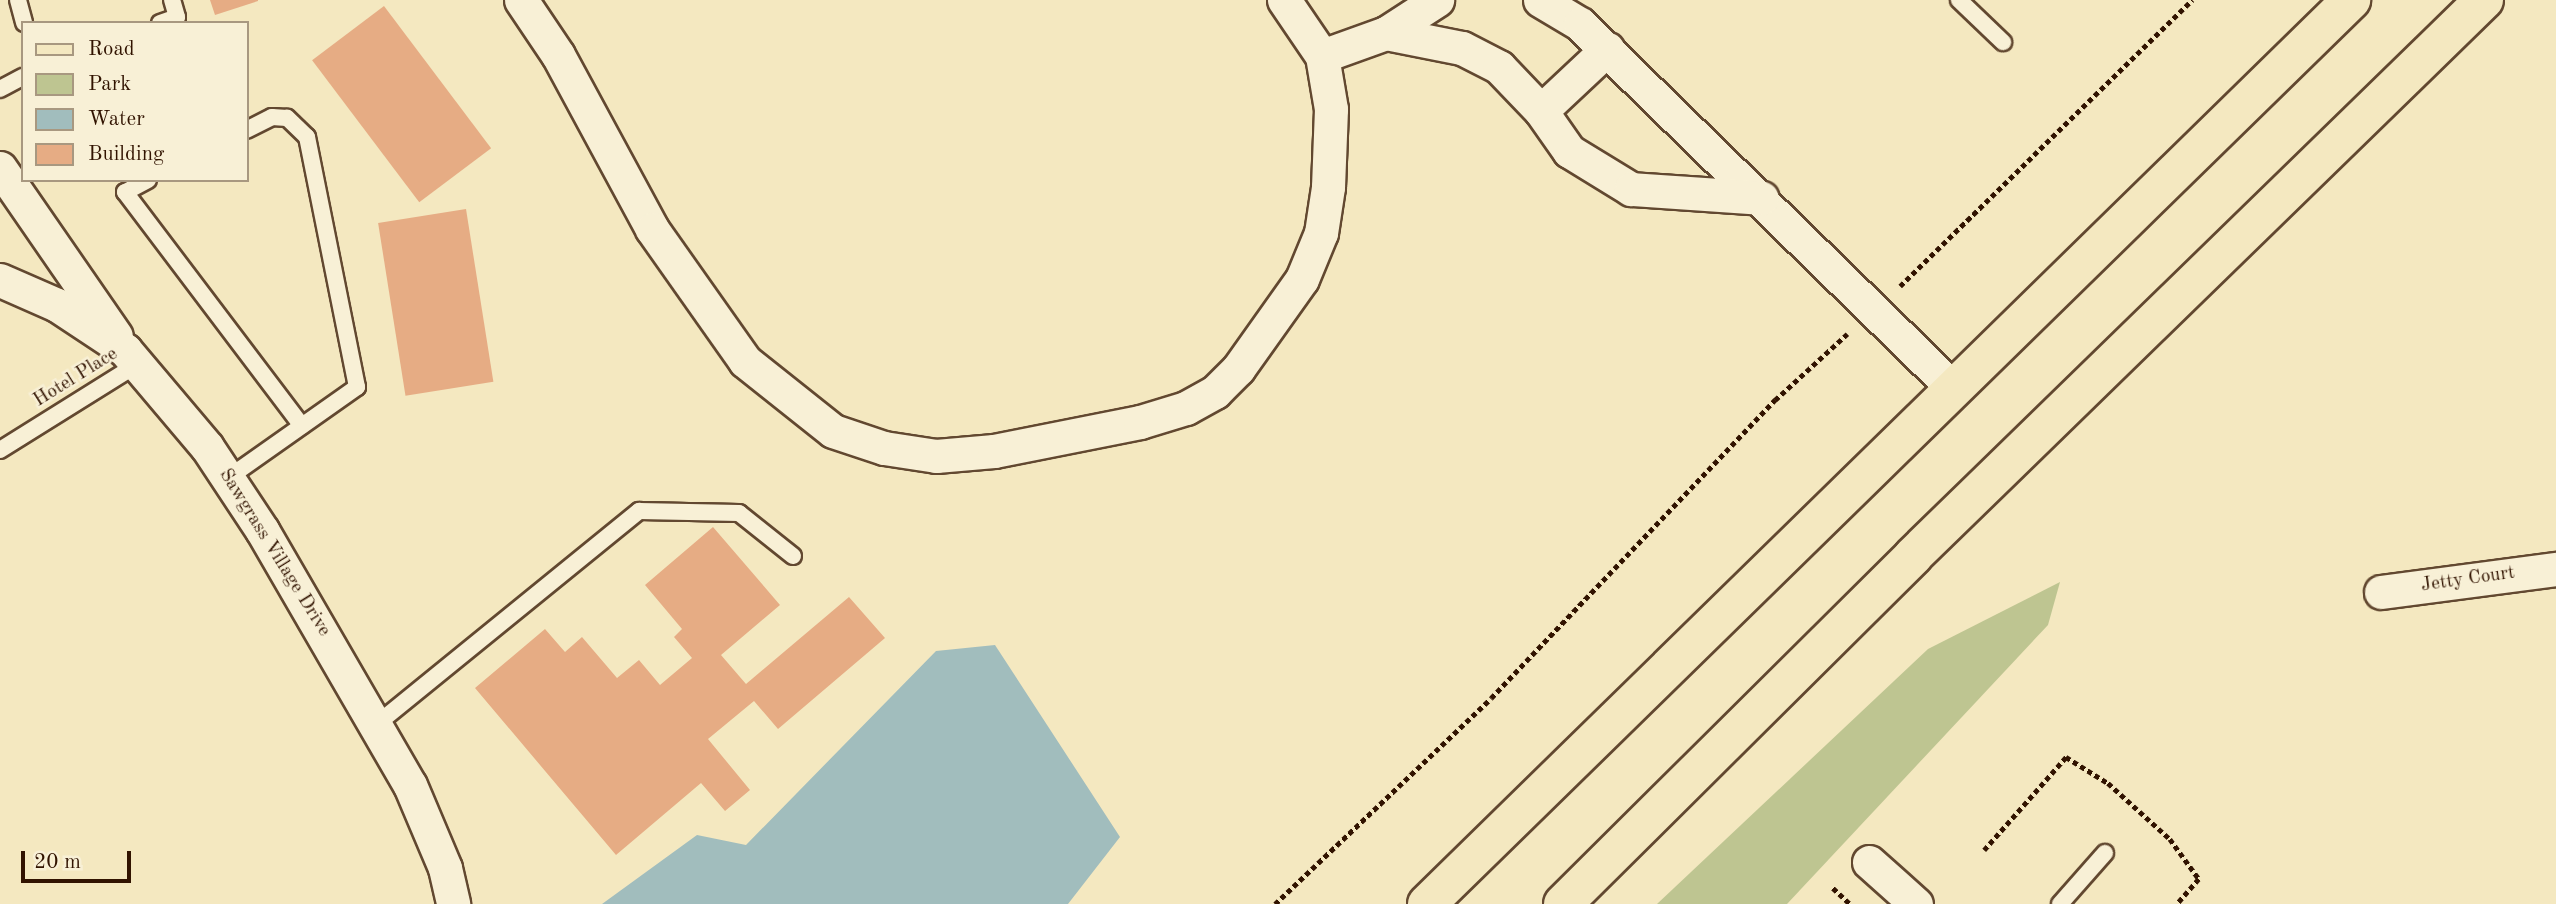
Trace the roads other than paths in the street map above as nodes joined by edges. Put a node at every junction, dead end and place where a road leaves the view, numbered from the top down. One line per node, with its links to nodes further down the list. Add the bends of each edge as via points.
1 (18, 0): 10 (lane)
2 (172, 0): 11 (lane, via 177,16)
3 (521, 0): 15 (street, via 558,55 652,229 745,361 833,431 884,448 936,456 994,451 1140,422 1185,408 1214,392 1238,369 1302,279 1321,233 1331,108)
4 (1284, 0): 15 (street)
5 (1437, 0): 12 (street)
6 (1540, 0): 14 (street, via 1580,24)
7 (1959, 0): 13 (lane)
8 (2351, 0): 25 (main road)
9 (2484, 0): 37 (main road, via 1921,547)
10 (23, 21)
11 (165, 21)
12 (1385, 33): 15 (street); 18 (street, via 1462,48 1499,68)
13 (2003, 42)
14 (1606, 49): 18 (street); 22 (street)
15 (1322, 56)
16 (21, 78): 17 (lane)
17 (0, 89)
18 (1541, 111): 22 (street, via 1569,152 1631,189)
19 (248, 129): 26 (lane, via 272,117 287,118 307,137 358,387)
20 (0, 168): 24 (street)
21 (144, 182): 26 (lane, via 125,192)
22 (1762, 198): 25 (street)
23 (0, 280): 24 (street, Sawgrass Village Drive, via 57,305)
24 (132, 357): 27 (lane, Hotel Place); 28 (street, Sawgrass Village Drive)
25 (1952, 387): 36 (main road)
26 (302, 426): 28 (lane)
27 (0, 450)
28 (228, 478): 32 (street, Sawgrass Village Drive)
29 (793, 556): 32 (lane, via 738,513 639,511)
30 (2556, 569): 31 (street, Jetty Court)
31 (2381, 592)
32 (377, 724): 35 (street, Sawgrass Village Drive, via 410,785 445,868)
33 (2105, 853): 39 (lane)
34 (1869, 862): 38 (street)
35 (453, 904)
36 (1427, 904)
37 (1563, 904)
38 (1916, 904)
39 (2060, 904)

